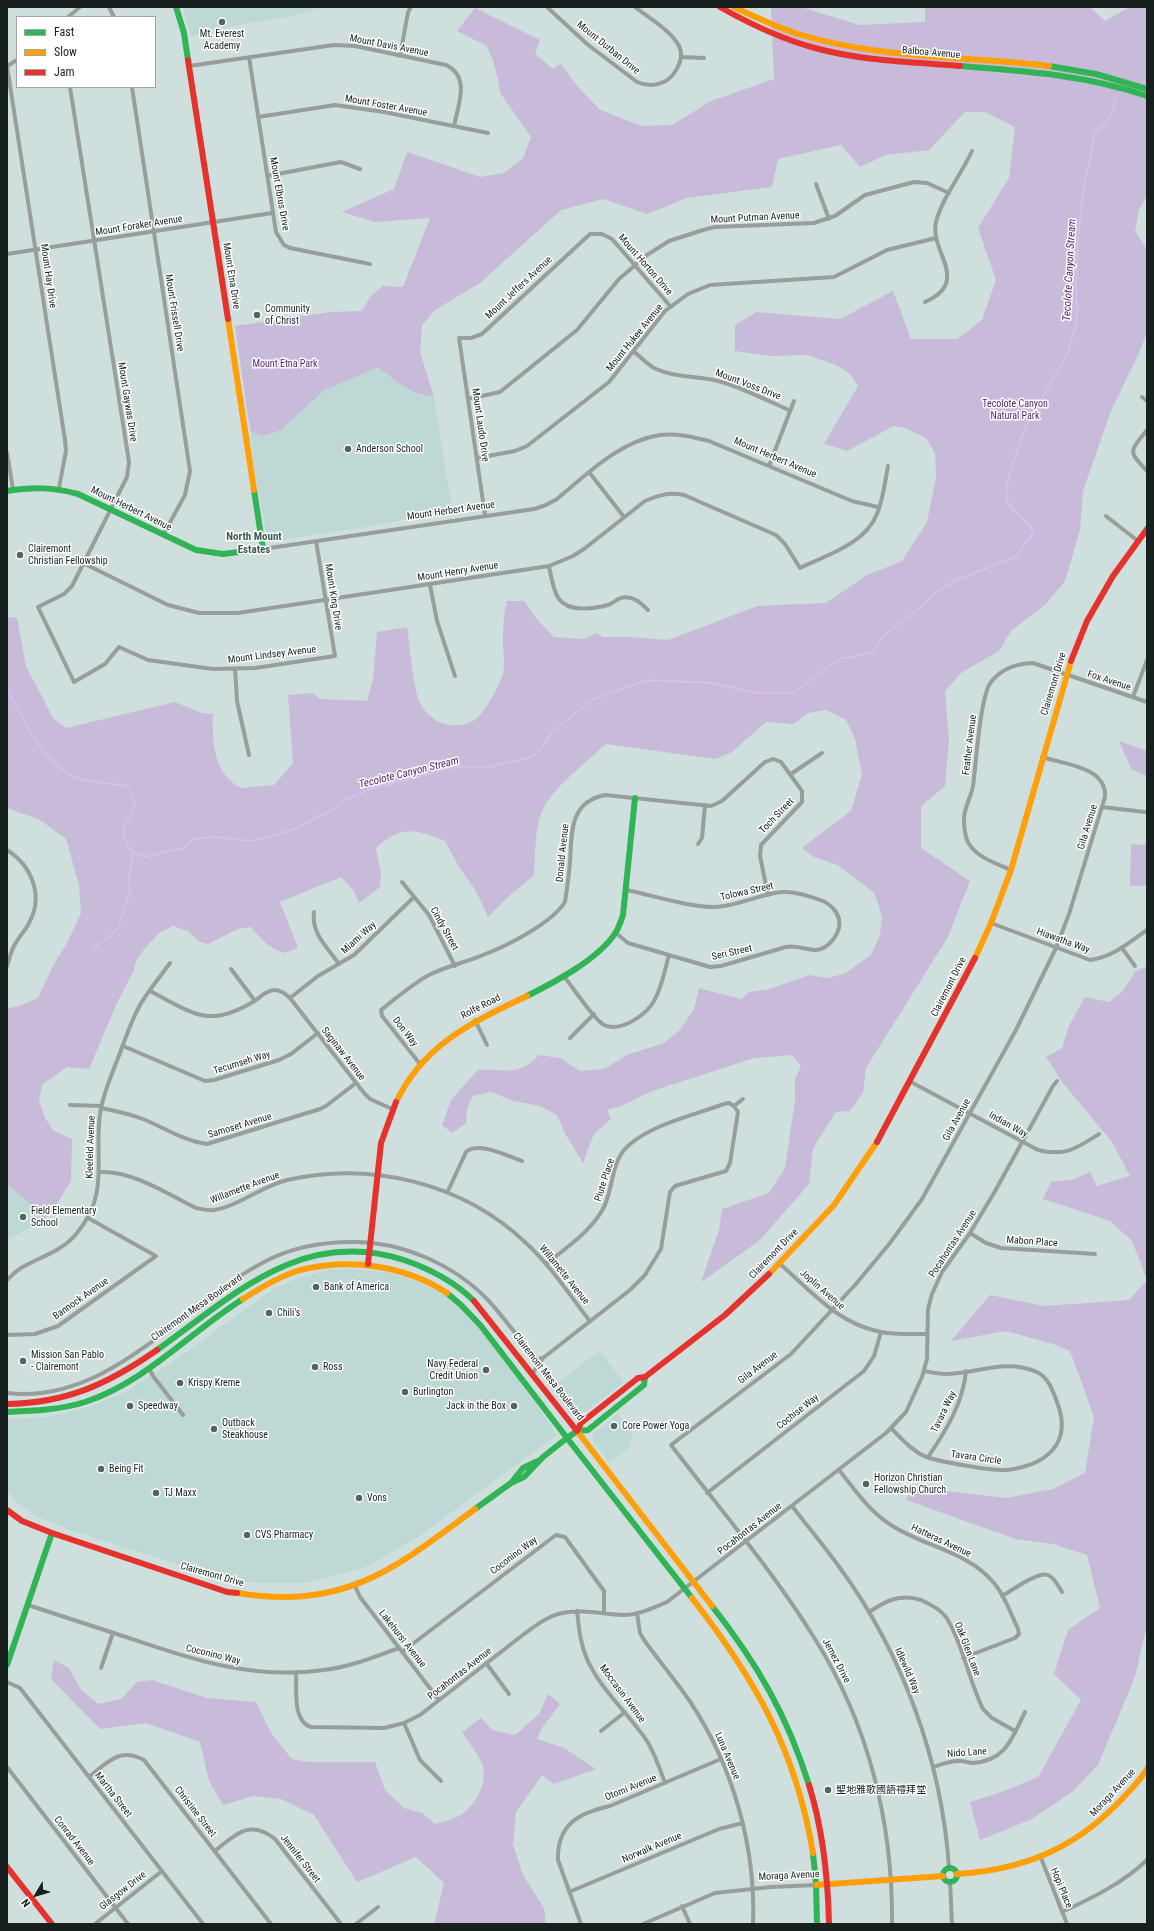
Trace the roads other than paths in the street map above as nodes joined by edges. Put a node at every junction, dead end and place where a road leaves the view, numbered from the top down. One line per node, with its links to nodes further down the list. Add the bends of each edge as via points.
1 (80, 7): 9 (street)
2 (109, 7): 10 (street)
3 (176, 7): 17 (main road, Mount Etna Drive, via 184,33)
4 (411, 7): 11 (street)
5 (547, 7): 13 (street, Mount Durban Drive, via 587,44 644,85 665,81 676,71)
6 (635, 7): 13 (street, via 673,37 679,46)
7 (720, 7): 21 (main road, Balboa Avenue, via 752,26 779,37 849,55 1046,73 1100,82)
8 (734, 7): 20 (main road, Balboa Avenue, via 782,30 848,47 1045,65 1104,75)
9 (69, 16)
10 (114, 16)
11 (400, 56): 12 (street, Mount Davis Avenue, via 355,46 334,45); 23 (street, Mount Davis Avenue, via 446,65 457,72 462,88)
12 (249, 57): 17 (street, Mount Davis Avenue); 22 (street, Mount Elbrus Drive)
13 (681, 57): 14 (street)
14 (704, 58)
15 (16, 61): 16 (street)
16 (7, 66): 37 (street, Mount Hay Drive)
17 (189, 66): 32 (main road, Mount Etna Drive)
18 (70, 88): 36 (street, Mount Gaywas Drive)
19 (132, 88): 33 (street, Mount Frissell Drive)
20 (1147, 89)
21 (1147, 96)
22 (258, 117): 23 (street, Mount Foster Avenue, via 335,104); 27 (street, Mount Elbrus Drive)
23 (454, 126): 24 (street, Mount Foster Avenue)
24 (488, 133)
25 (972, 151): 29 (street)
26 (360, 170): 27 (street, via 341,162)
27 (267, 176): 30 (street, Mount Elbrus Drive)
28 (816, 184): 31 (street)
29 (949, 192): 31 (street, Mount Putman Avenue, via 927,183 914,182 865,195); 35 (street, via 936,221)
30 (272, 213): 32 (street, Mount Foraker Avenue); 39 (street, Mount Elbrus Drive, via 276,232 284,245)
31 (829, 219): 40 (street, Mount Putman Avenue, via 814,223 703,230 670,241)
32 (213, 223): 33 (street, Mount Foraker Avenue); 68 (main road, Mount Etna Drive)
33 (154, 231): 36 (street, Mount Foraker Avenue); 65 (street, Mount Frissell Drive, via 190,471 185,495)
34 (584, 237): 40 (street, Mount Horton Drive, via 602,234 612,239); 43 (street, Mount Jeffers Avenue, via 482,334 471,338)
35 (936, 238): 41 (street, via 945,260 946,283 940,294); 42 (street, Mount Hukee Avenue, via 887,250 834,278 710,285 688,294)
36 (96, 241): 37 (street, Mount Foraker Avenue); 60 (street, Mount Gaywas Drive, via 104,309 129,462 127,477)
37 (36, 249): 38 (street, Mount Foraker Avenue); 57 (street, Mount Hay Drive, via 65,440 66,451)
38 (7, 254)
39 (370, 264)
40 (634, 265): 42 (street, Mount Horton Drive); 46 (street, Mount Putman Avenue, via 619,279 577,330 506,388 500,392)
41 (925, 302)
42 (671, 307): 44 (street, Mount Hukee Avenue)
43 (458, 338): 46 (street, Mount Laudo Drive)
44 (634, 352): 49 (street, Mount Voss Drive, via 654,368 665,373 724,382); 52 (street, Mount Hukee Avenue, via 609,382 527,446 515,451)
45 (1142, 397): 48 (street)
46 (468, 399): 52 (street, Mount Laudo Drive)
47 (794, 401): 49 (street)
48 (1147, 401)
49 (790, 410): 53 (street)
50 (1147, 430): 55 (street, via 1132,452 1134,458)
51 (7, 452): 58 (street)
52 (477, 458): 61 (street, Mount Laudo Drive)
53 (768, 466): 56 (street, Mount Herbert Avenue, via 709,441 684,435 661,435 636,441); 59 (street, Mount Herbert Avenue, via 852,501)
54 (888, 466): 59 (street)
55 (1147, 471)
56 (589, 472): 61 (street, Mount Herbert Avenue, via 546,505 534,509); 63 (street)
57 (59, 488): 58 (main road, Mount Herbert Avenue, via 37,486); 60 (main road, Mount Herbert Avenue)
58 (10, 490)
59 (878, 507): 63 (street, Mount Henry Avenue, via 870,527 858,539 800,568 776,535 684,495 657,495)
60 (111, 510): 65 (main road, Mount Herbert Avenue); 69 (street, Mount Gaywas Drive)
61 (485, 515): 66 (street, Mount Herbert Avenue)
62 (1106, 516): 67 (street)
63 (624, 517): 70 (street, Mount Henry Avenue, via 573,556)
64 (1147, 529): 67 (main road, Clairemont Drive)
65 (163, 536): 68 (main road, Mount Herbert Avenue, via 212,554)
66 (316, 541): 68 (street, Mount Herbert Avenue); 72 (street, Mount King Drive)
67 (1138, 541): 78 (main road, Clairemont Drive, via 1098,600)
68 (263, 549)
69 (83, 564): 72 (street, Mount Henry Avenue, via 149,597 199,613 238,613); 74 (street, Mount Gaywas Drive, via 72,586 64,594 38,607 74,682 105,664)
70 (549, 566): 71 (street, Mount Henry Avenue); 73 (street, via 557,597 565,606 574,608 609,605 621,598 628,598 638,600)
71 (430, 585): 72 (street, Mount Henry Avenue); 79 (street, via 437,621)
72 (325, 600): 75 (street, Mount King Drive)
73 (648, 610)
74 (119, 647): 77 (street, Mount Lindsey Avenue, via 129,653 159,662 213,669)
75 (335, 656): 77 (street, Mount Lindsey Avenue)
76 (1147, 660): 80 (street)
77 (235, 669): 83 (street, via 237,701)
78 (1066, 675): 80 (street, Fox Avenue); 84 (main road, Clairemont Drive); 92 (street, Feather Avenue, via 1033,663 1018,664 1004,670 990,683 984,700 972,788 964,818 968,840 979,855)
79 (455, 676)
80 (1133, 697): 81 (street, Fox Avenue)
81 (1147, 702)
82 (822, 754): 85 (street)
83 (249, 755)
84 (1042, 757): 88 (street, Gila Avenue, via 1094,772 1102,780 1106,790); 92 (main road, Clairemont Drive)
85 (791, 774): 87 (street, Donald Avenue, via 781,762 773,759 765,762 722,801 711,806); 95 (street, Toch Street, via 802,791 802,802 761,845 760,856)
86 (635, 798): 87 (street, Donald Avenue); 94 (main road, Rolfe Road); 108 (street, Donald Avenue, via 605,795 587,802 579,810 572,826 565,902 562,908 508,944)
87 (705, 805): 90 (street, via 702,838)
88 (1102, 807): 89 (street); 102 (street, Gila Avenue)
89 (1145, 812)
90 (698, 844)
91 (7, 850): 107 (street, via 30,873 37,903 29,923 16,941)
92 (1011, 870): 99 (main road, Clairemont Drive)
93 (402, 882): 96 (street, Cindy Street)
94 (626, 890): 95 (street, Tolowa Street, via 717,907); 101 (main road, Rolfe Road, via 623,915)
95 (768, 896): 98 (street, Tolowa Street, via 781,892 799,893 825,902 834,909)
96 (414, 897): 106 (street, Miami Way, via 354,955); 108 (street, Cindy Street, via 429,915)
97 (314, 912): 106 (street, via 312,922 315,930)
98 (839, 919): 104 (street, Seri Street, via 835,937 824,947 815,950 796,946 786,947 710,967)
99 (991, 923): 102 (street, Hiawatha Way); 124 (main road, Clairemont Drive, via 973,964)
100 (1147, 930): 103 (street, Hiawatha Way)
101 (616, 933): 104 (street, Seri Street, via 628,943); 111 (main road, Rolfe Road, via 601,949)
102 (1056, 948): 103 (street, Hiawatha Way, via 1090,960 1103,958); 131 (street, Gila Avenue, via 1016,1030)
103 (1122, 948): 109 (street)
104 (669, 955): 116 (street, via 656,998 627,1025 618,1028 604,1025)
105 (170, 963): 112 (street, Kleefeld Avenue)
106 (339, 964): 113 (street, Miami Way, via 318,976)
107 (7, 966)
108 (454, 966): 115 (street, Donald Avenue, via 431,974)
109 (1135, 966)
110 (231, 969): 114 (street)
111 (563, 975): 116 (street); 117 (main road, Rolfe Road, via 533,993)
112 (150, 992): 114 (street, via 200,1015 211,1016 238,1010); 121 (street, Kleefeld Avenue, via 130,1024)
113 (290, 998): 114 (street, via 284,992 274,990 268,991); 118 (street, Saginaw Avenue)
114 (255, 1001)
115 (383, 1008): 122 (street, Don Way, via 382,1016)
116 (594, 1014): 119 (street)
117 (475, 1020): 120 (street); 122 (main road, Rolfe Road, via 448,1038)
118 (318, 1033): 121 (street, Tecumseh Way, via 279,1060 205,1081); 125 (street, Saginaw Avenue)
119 (570, 1038)
120 (487, 1045)
121 (123, 1046): 129 (street, Kleefeld Avenue)
122 (420, 1064): 130 (main road, Rolfe Road)
123 (1058, 1081): 133 (street, Pocahontas Avenue)
124 (911, 1082): 131 (street, Indian Way); 145 (main road, Clairemont Drive, via 864,1162 834,1204)
125 (356, 1083): 129 (street, Samoset Avenue, via 320,1109 207,1144 194,1143 144,1119); 130 (street, Saginaw Avenue, via 370,1099)
126 (743, 1099): 128 (street)
127 (70, 1105): 129 (street, Samoset Avenue)
128 (734, 1106): 144 (street, Piute Place, via 724,1104 646,1133 628,1146 617,1161 604,1209 588,1229); 148 (street, via 738,1112 730,1163 726,1171 675,1186 670,1192 663,1240 652,1267 630,1290)
129 (101, 1107): 135 (street, Kleefeld Avenue)
130 (392, 1109): 136 (main road, Rolfe Road, via 381,1144)
131 (970, 1113): 133 (street, Indian Way); 147 (street, Gila Avenue, via 922,1199 890,1243)
132 (1099, 1134): 133 (street, Indian Way, via 1075,1149 1060,1153 1038,1150)
133 (1022, 1142): 139 (street, Pocahontas Avenue)
134 (522, 1161): 137 (street, via 480,1147 471,1148 466,1152)
135 (100, 1172): 136 (street, Willamette Avenue, via 111,1171 127,1175 196,1208 208,1210 228,1205 286,1181 321,1174); 138 (street, Kleefeld Avenue, via 96,1197)
136 (377, 1176): 137 (street, Willamette Avenue, via 414,1181); 140 (main road, Rolfe Road)
137 (448, 1191): 144 (street, Willamette Avenue, via 493,1216 528,1244)
138 (88, 1218): 146 (street, Kleefeld Avenue, via 70,1241 20,1269); 151 (street, Bannock Avenue, via 156,1256 58,1326 35,1334)
139 (970, 1233): 142 (street, Mabon Place, via 986,1243 1001,1248); 150 (street, Pocahontas Avenue, via 942,1272 932,1294 928,1309)
140 (370, 1242): 141 (main road, Rolfe Road); 153 (street, Clairemont Mesa Boulevard, via 405,1250 442,1265 485,1298 533,1356 537,1359); 159 (street, Clairemont Mesa Boulevard, via 325,1244 280,1255 245,1273 139,1352 92,1378 51,1393)
141 (368, 1252): 143 (main road, Rolfe Road); 152 (main road, Clairemont Mesa Boulevard, via 344,1250 307,1256 275,1267 226,1297); 157 (main road, Clairemont Mesa Boulevard, via 416,1263 462,1290 488,1316)
142 (1095, 1254)
143 (368, 1264): 154 (main road, Clairemont Mesa Boulevard, via 344,1262 310,1266 268,1283); 165 (main road, Clairemont Mesa Boulevard, via 412,1274 455,1299 479,1324)
144 (546, 1264): 148 (street, Willamette Avenue)
145 (780, 1264): 147 (street, Joplin Avenue); 158 (main road, Clairemont Drive, via 725,1315)
146 (7, 1280)
147 (832, 1311): 149 (street, Joplin Avenue, via 850,1322); 166 (street, Gila Avenue, via 791,1354)
148 (590, 1320): 153 (street)
149 (881, 1332): 150 (street, Joplin Avenue); 169 (street, Cochise Way, via 874,1356 864,1371)
150 (927, 1334): 155 (street, Pocahontas Avenue)
151 (7, 1335)
152 (155, 1350): 154 (main road); 160 (main road, Clairemont Mesa Boulevard, via 90,1390 39,1403)
153 (543, 1358): 157 (street)
154 (149, 1368): 161 (main road, Clairemont Mesa Boulevard, via 110,1392 85,1401 53,1410); 162 (street)
155 (924, 1371): 156 (street, Tavara Circle, via 944,1374); 163 (street, Pocahontas Avenue, via 906,1412)
156 (966, 1371): 167 (street, Tavara Way, via 965,1388 950,1423); 167 (street, Tavara Circle, via 1015,1365 1038,1372 1051,1388 1062,1414 1063,1429 1058,1444 1046,1458 1035,1464 1006,1470)
157 (533, 1373): 164 (main road, Clairemont Mesa Boulevard)
158 (645, 1377): 164 (main road, Clairemont Drive, via 638,1378 581,1422); 164 (main road, Clairemont Drive, via 644,1385 588,1430)
159 (7, 1394)
160 (7, 1404)
161 (7, 1412)
162 (183, 1416)
163 (891, 1428): 167 (street, Tavara Circle, via 913,1449); 168 (street, Pocahontas Avenue)
164 (577, 1431): 165 (main road, Clairemont Drive); 174 (main road, Clairemont Mesa Boulevard)
165 (567, 1438): 175 (main road, Clairemont Drive, via 540,1460 515,1474 511,1483 416,1554); 176 (main road, Clairemont Mesa Boulevard)
166 (671, 1445): 169 (street, Jemez Drive)
167 (928, 1457)
168 (839, 1470): 170 (street, Pocahontas Avenue); 178 (street, Hatteras Avenue, via 864,1502 890,1525 964,1559 984,1572)
169 (707, 1493): 173 (street, Jemez Drive)
170 (792, 1506): 173 (street, Pocahontas Avenue); 182 (street, Idlewild Way, via 841,1569)
171 (7, 1510): 172 (main road, Clairemont Drive, via 22,1521)
172 (52, 1534): 175 (main road, Clairemont Drive, via 227,1592 279,1597 310,1596); 179 (main road)
173 (746, 1542): 174 (street, Pocahontas Avenue); 216 (street, Jemez Drive, via 816,1640 838,1680 858,1726 877,1787 887,1831)
174 (694, 1582): 176 (street, Pocahontas Avenue); 218 (main road, Clairemont Mesa Boulevard, via 752,1659 790,1730 809,1785)
175 (356, 1586): 186 (street, Lakehurst Avenue, via 360,1597)
176 (685, 1589): 183 (street, Pocahontas Avenue, via 667,1602); 219 (main road, Clairemont Mesa Boulevard, via 742,1666 776,1728 807,1816)
177 (1062, 1592): 178 (street, via 1055,1581 1044,1574 1035,1576)
178 (1002, 1596): 187 (street, Hatteras Avenue, via 1019,1634 1015,1638)
179 (28, 1605): 184 (street, Coconino Way); 185 (main road)
180 (578, 1611): 181 (street, Pocahontas Avenue); 188 (street, Pocahontas Avenue, via 560,1614 541,1622); 195 (street, Moccasin Avenue, via 580,1639 587,1660)
181 (604, 1612): 183 (street, Pocahontas Avenue); 186 (street, Coconino Way, via 604,1591 560,1535 552,1537)
182 (869, 1612): 187 (street, Oak Glen Lane, via 893,1599 910,1598 929,1603 946,1617); 202 (street, Idlewild Way, via 905,1682)
183 (637, 1613): 200 (street, Luna Avenue, via 640,1633 644,1640 691,1703)
184 (113, 1633): 190 (street); 191 (street, Coconino Way, via 192,1659 236,1670)
185 (10, 1647): 189 (main road)
186 (400, 1650): 191 (street, Coconino Way, via 361,1662); 194 (street, Lakehurst Avenue)
187 (963, 1658): 199 (street, Oak Glen Lane, via 983,1709 992,1718)
188 (486, 1663): 193 (street); 194 (street, Pocahontas Avenue)
189 (7, 1665)
190 (101, 1668)
191 (296, 1673): 197 (street, Pocahontas Avenue, via 299,1717 304,1725 311,1728 384,1728)
192 (7, 1682): 204 (street, Martha Street, via 20,1688)
193 (509, 1694)
194 (439, 1700): 197 (street, Pocahontas Avenue)
195 (625, 1712): 198 (street); 206 (street, Moccasin Avenue, via 655,1756)
196 (1025, 1712): 199 (street, Nido Lane)
197 (404, 1724): 205 (street, via 420,1760)
198 (601, 1731)
199 (1015, 1731): 202 (street, Nido Lane, via 1002,1754 993,1759 971,1763 947,1762)
200 (721, 1759): 206 (street, Otomi Avenue); 207 (street, Luna Avenue)
201 (7, 1767): 224 (street, Conrad Avenue)
202 (933, 1767): 212 (street, Idlewild Way, via 945,1821)
203 (1147, 1769): 209 (main road, Moraga Avenue, via 1109,1814 1094,1827)
204 (89, 1777): 208 (street, Christine Street, via 119,1755 134,1755 144,1760); 213 (street, Martha Street)
205 (440, 1781)
206 (665, 1783): 221 (street, Otomi Avenue, via 575,1818 561,1836 559,1844 558,1860)
207 (743, 1823): 220 (street, Luna Avenue); 221 (street, Norwalk Avenue, via 719,1829)
208 (215, 1851): 230 (street, Christine Street); 231 (street, Jennifer Street, via 243,1830 255,1829 267,1833 275,1839)
209 (1040, 1858): 214 (main road, Moraga Avenue, via 989,1871); 225 (street, Hopi Place)
210 (1147, 1860): 225 (street, via 1114,1885)
211 (7, 1867): 226 (main road)
212 (950, 1868): 214 (main road, via 956,1870); 215 (main road, via 944,1871)
213 (162, 1871): 224 (street, Glasgow Drive); 229 (street, Martha Street)
214 (957, 1874): 217 (main road, via 955,1881)
215 (943, 1876): 216 (main road, Moraga Avenue); 217 (main road)
216 (892, 1879): 218 (main road, Moraga Avenue); 239 (street, Jemez Drive)
217 (950, 1882): 240 (street)
218 (828, 1884): 219 (main road, Moraga Avenue); 238 (main road, Clairemont Mesa Boulevard)
219 (816, 1885): 220 (street, Moraga Avenue); 237 (main road, Clairemont Mesa Boulevard)
220 (752, 1888): 222 (street, Moraga Avenue, via 715,1893); 236 (street, Luna Avenue)
221 (569, 1892): 233 (street)
222 (682, 1906): 234 (street, Moraga Avenue); 235 (street)
223 (378, 1907): 232 (street)
224 (116, 1908): 227 (street, Glasgow Drive); 228 (street, Conrad Avenue)
225 (1062, 1912): 241 (street, Hopi Place)
226 (52, 1924)
227 (95, 1924)
228 (128, 1924)
229 (203, 1924)
230 (271, 1924)
231 (341, 1924)
232 (356, 1924)
233 (581, 1924)
234 (643, 1924)
235 (690, 1924)
236 (753, 1924)
237 (817, 1924)
238 (829, 1924)
239 (892, 1924)
240 (952, 1924)
241 (1067, 1924)

